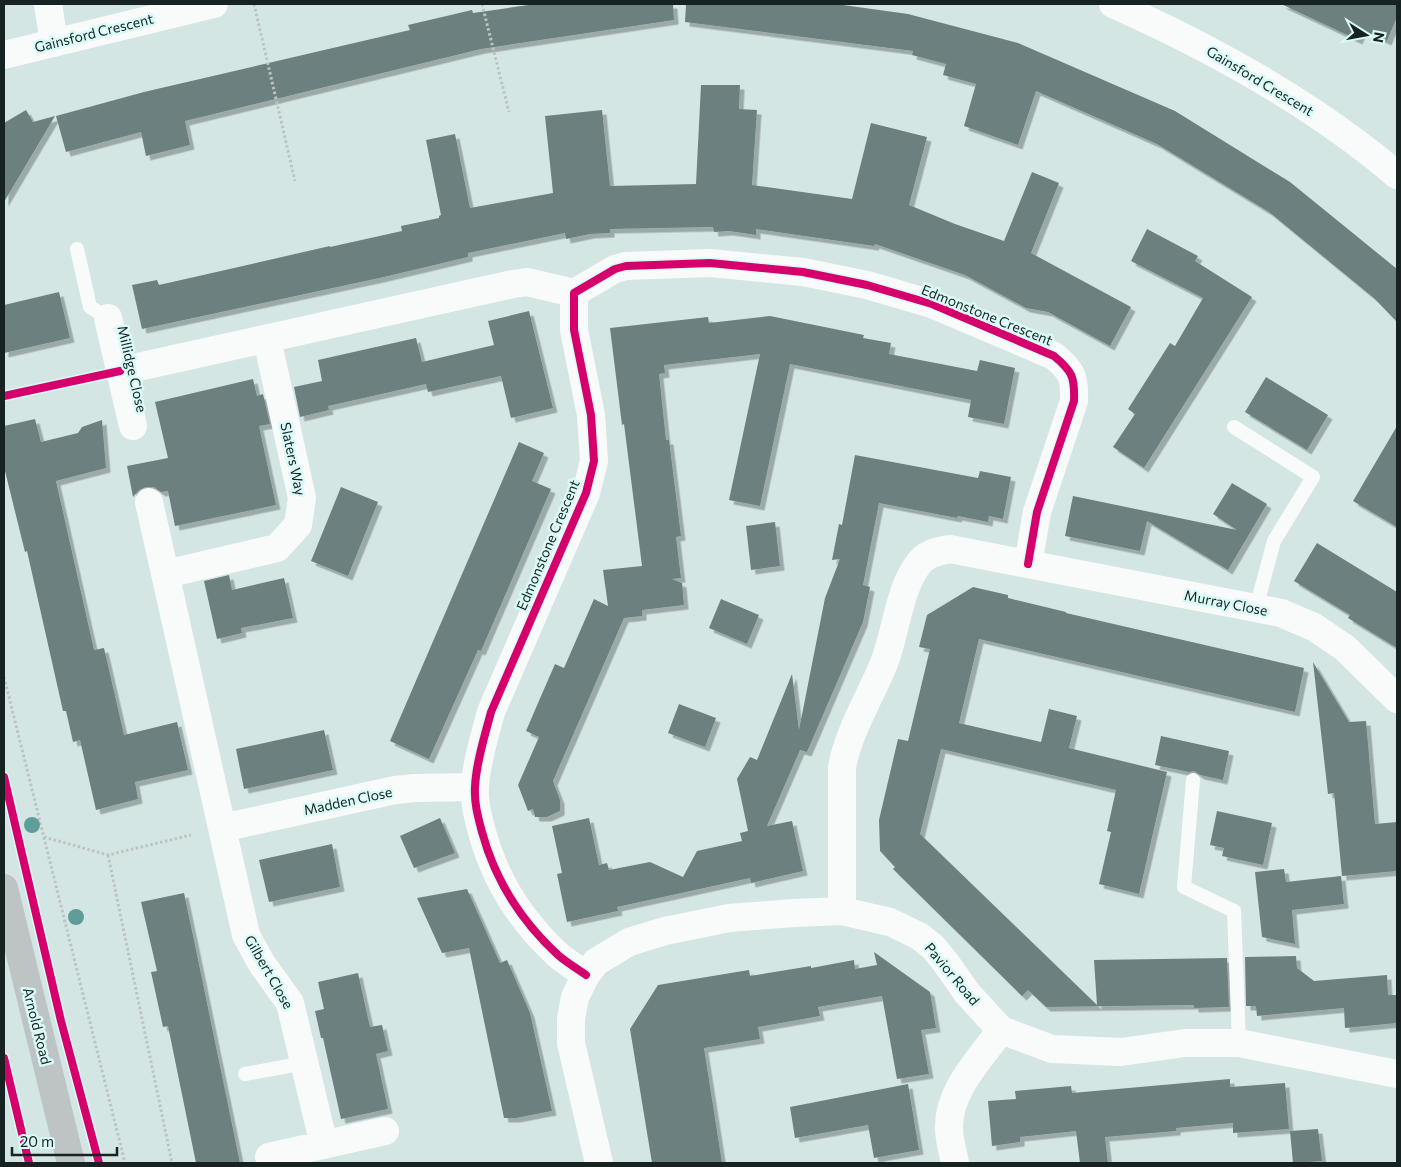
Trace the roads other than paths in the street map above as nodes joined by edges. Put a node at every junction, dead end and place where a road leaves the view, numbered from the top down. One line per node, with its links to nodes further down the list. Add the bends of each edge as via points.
1 (48, 4): 4 (street)
2 (214, 4): 4 (street, Gainsford Crescent)
3 (1113, 4): 6 (street, Gainsford Crescent, via 1174,31 1250,72 1314,111)
4 (54, 43): 5 (street, Gainsford Crescent)
5 (4, 55)
6 (1397, 175)
7 (77, 249): 9 (lane, via 90,307)
8 (574, 293): 10 (street, Millidge Close, via 527,282 513,284); 15 (street, Edmonstone Crescent, via 615,268 626,266 710,263 803,272 867,285 932,304 1054,356 1068,368 1075,382 1074,400 1037,512); 20 (street, Edmonstone Crescent, via 574,330 591,415 594,461 586,493 490,712)
9 (108, 318): 11 (street, Millidge Close)
10 (266, 339): 11 (street, Millidge Close); 16 (street, Slaters Way, via 302,498 298,525 277,548)
11 (120, 371): 12 (street, Millidge Close)
12 (133, 426)
13 (1234, 427): 17 (lane, via 1314,477 1274,541)
14 (150, 502): 16 (street)
15 (1028, 564): 17 (street, Murray Close); 23 (street, via 950,549 934,551 921,560 910,576 884,662 845,748 842,766)
16 (166, 574): 21 (street)
17 (1256, 608): 18 (street, Murray Close, via 1281,613 1314,627 1345,648)
18 (1397, 698)
19 (1193, 780): 26 (lane, via 1184,887 1234,911)
20 (475, 787): 21 (street, Madden Close, via 395,790); 24 (street, Edmonstone Crescent, via 476,810 489,858 507,893 534,932 559,956)
21 (222, 828): 27 (street, Gilbert Close, via 246,935 290,1003)
22 (4, 888): 33 (main road, Arnold Road)
23 (842, 911): 24 (street, Pavior Road, via 729,918 665,931 629,942 596,962); 25 (street, Pavior Road, via 890,922 919,936 933,947 967,993)
24 (586, 975): 34 (street, Pavior Road, via 575,997 570,1019 571,1043)
25 (1001, 1030): 26 (street, Pavior Road, via 1052,1049 1121,1052 1185,1043); 35 (street, via 966,1077 953,1103 949,1128)
26 (1239, 1043): 29 (street, Pavior Road)
27 (304, 1063): 28 (lane); 31 (street, Gilbert Close)
28 (245, 1074)
29 (1397, 1074)
30 (385, 1131): 31 (street)
31 (324, 1144): 32 (street)
32 (269, 1157)
33 (71, 1163)
34 (599, 1163)
35 (955, 1163)

